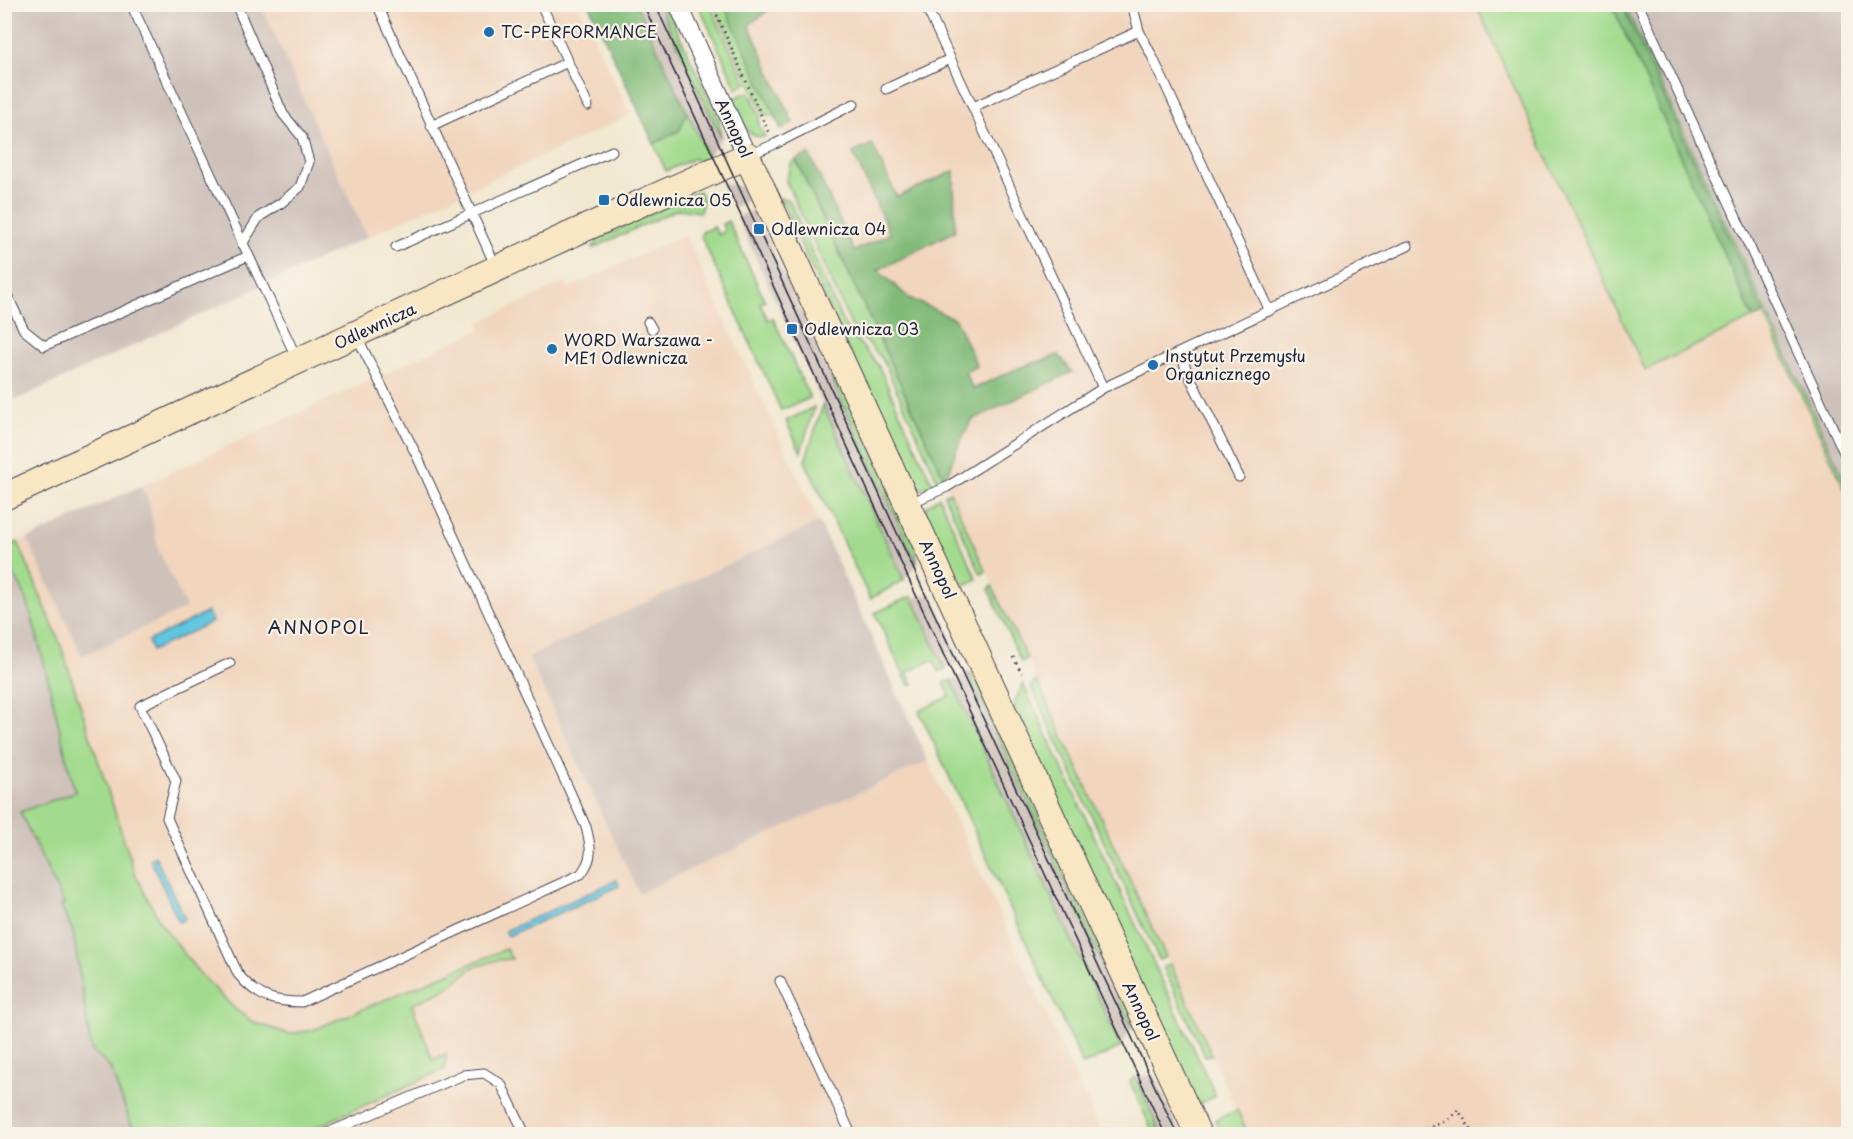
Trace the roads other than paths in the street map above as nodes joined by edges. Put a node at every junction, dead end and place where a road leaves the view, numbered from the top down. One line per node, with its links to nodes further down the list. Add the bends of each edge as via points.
1 (131, 4): 21 (lane)
2 (236, 4): 21 (lane, via 284,114 302,137 309,162 300,187 259,217)
3 (376, 4): 17 (lane)
4 (541, 4): 12 (lane)
5 (678, 4): 19 (street, Annopol)
6 (940, 4): 9 (lane)
7 (1132, 4): 10 (lane)
8 (1638, 4): 32 (lane)
9 (926, 7): 11 (lane)
10 (1139, 32): 16 (lane); 27 (lane)
11 (950, 59): 13 (lane); 16 (lane)
12 (568, 62): 15 (lane); 17 (lane)
13 (886, 89)
14 (854, 104): 19 (lane)
15 (588, 106)
16 (973, 107): 31 (lane)
17 (430, 126): 20 (lane)
18 (612, 151): 20 (lane)
19 (747, 156): 25 (street, Odlewnicza); 35 (street, Annopol)
20 (471, 214): 23 (lane); 25 (lane)
21 (243, 244): 24 (lane)
22 (1408, 246): 27 (lane)
23 (396, 248)
24 (248, 256): 26 (lane, via 44,346 24,330); 30 (lane)
25 (497, 269): 28 (street, Odlewnicza)
26 (4, 289)
27 (1270, 311): 29 (lane)
28 (356, 335): 30 (street, Odlewnicza); 36 (lane, via 417,456 586,827 590,863 581,874 302,1002 264,997 238,974 168,819 176,781 140,705)
29 (1181, 352): 31 (lane); 33 (lane)
30 (298, 361): 34 (street, Odlewnicza)
31 (1103, 388): 35 (lane, via 947,487)
32 (1848, 461)
33 (1239, 477)
34 (4, 497)
35 (908, 504): 41 (street, Annopol)
36 (230, 663)
37 (780, 981): 40 (lane)
38 (325, 1134): 39 (lane, via 463,1075 484,1073 501,1084)
39 (525, 1134)
40 (852, 1134)
41 (1198, 1134)

